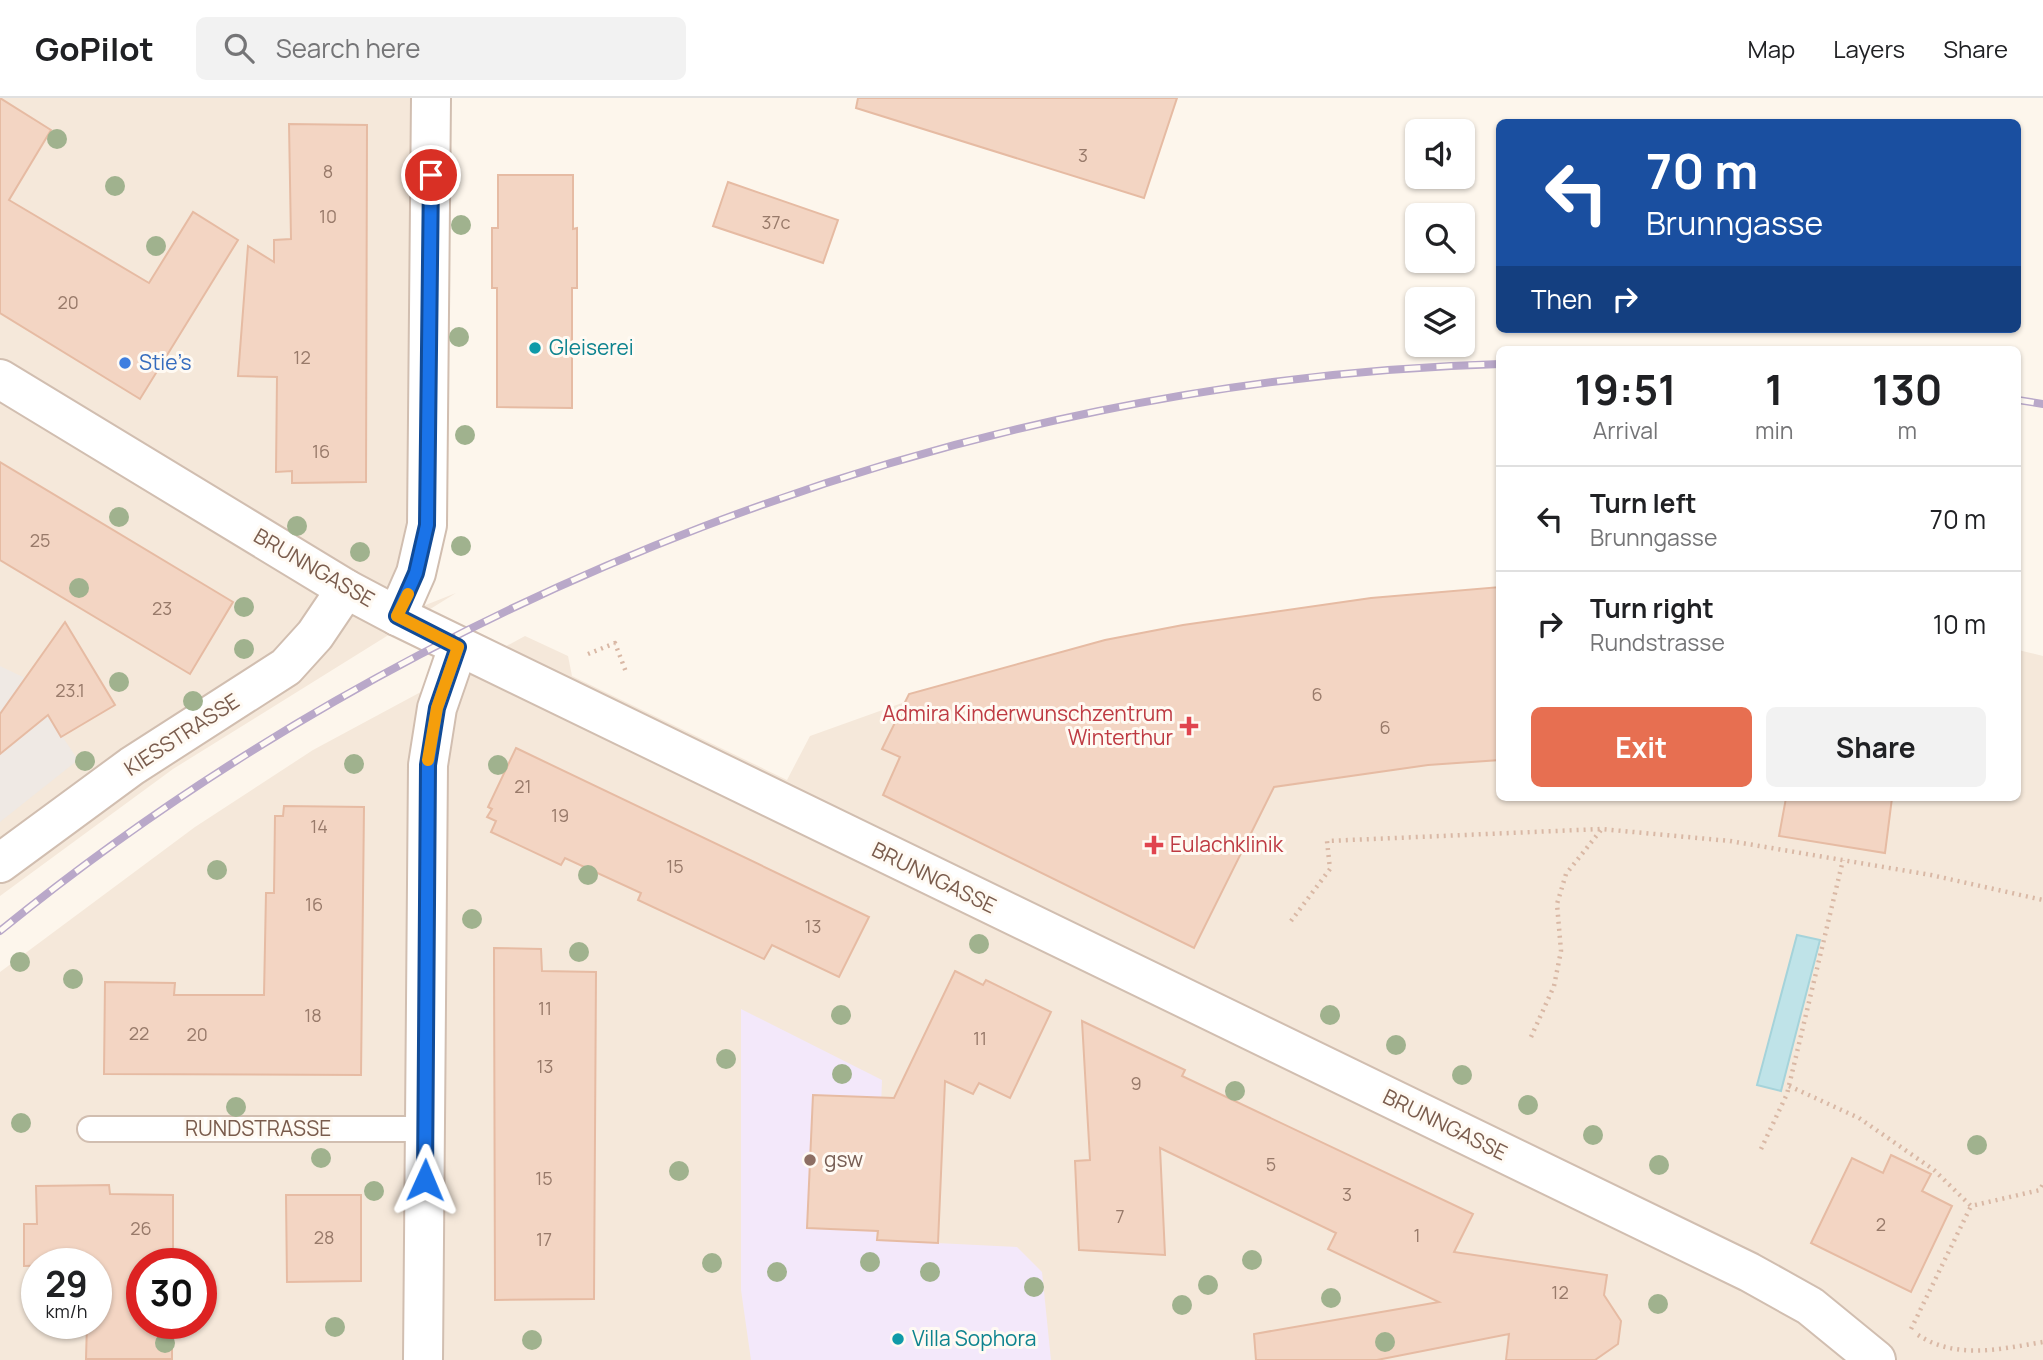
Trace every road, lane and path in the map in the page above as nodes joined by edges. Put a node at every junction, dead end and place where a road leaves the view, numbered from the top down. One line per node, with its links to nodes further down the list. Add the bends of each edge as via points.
1 (431, 98): 4 (street, via 427,525 416,573)
2 (0, 379): 3 (street, BRUNNGASSE)
3 (346, 589): 4 (street, BRUNNGASSE); 10 (street, KIESSTRASSE, via 286,667 132,766)
4 (397, 616): 5 (street, BRUNNGASSE)
5 (458, 647): 16 (street, via 439,700 429,748); 22 (street, BRUNNGASSE, via 1749,1272 1810,1306)
6 (580, 662): 7 (path, via 589,659 587,654 615,643)
7 (627, 674)
8 (1601, 829): 9 (path, via 1730,841); 12 (path, via 1327,841 1330,869); 13 (path, via 1566,874 1558,904 1561,951 1554,986)
9 (1843, 860): 11 (path); 14 (path)
10 (0, 863)
11 (2043, 900)
12 (1291, 921)
13 (1531, 1037)
14 (1788, 1086): 17 (path); 19 (path, via 1859,1118 1934,1170)
15 (90, 1129): 16 (lane, RUNDSTRASSE)
16 (426, 1129): 21 (street)
17 (1761, 1149)
18 (2043, 1184): 19 (path, via 2040,1190)
19 (1971, 1206): 20 (path)
20 (1911, 1329)
21 (423, 1360)
22 (1876, 1360)

